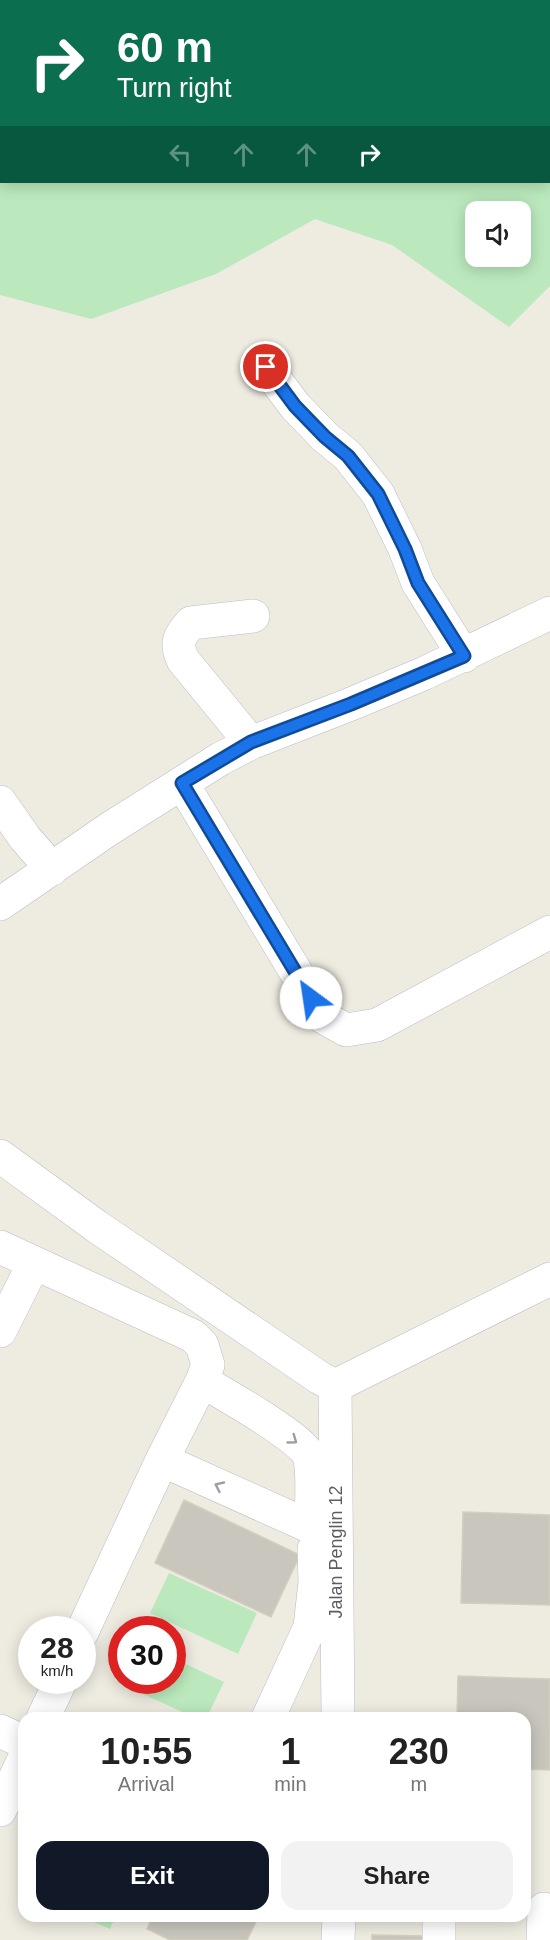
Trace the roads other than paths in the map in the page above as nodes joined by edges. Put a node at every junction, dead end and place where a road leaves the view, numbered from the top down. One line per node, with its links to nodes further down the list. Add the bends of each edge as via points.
1 (266, 367): 4 (street, via 295,406 348,456 378,494 418,583)
2 (550, 614): 4 (street)
3 (253, 616): 5 (street, via 191,623 182,633 178,648 183,660)
4 (464, 656): 5 (street)
5 (251, 742): 6 (street)
6 (182, 783): 8 (street); 10 (street, via 323,1017 346,1030 377,1025)
7 (0, 802): 8 (street)
8 (52, 869): 9 (street)
9 (0, 904)
10 (550, 932)
11 (0, 1156): 17 (street, via 96,1226)
12 (0, 1247): 13 (street)
13 (34, 1263): 15 (street); 16 (street, via 193,1336 202,1345 208,1365)
14 (550, 1279): 17 (street)
15 (0, 1331)
16 (202, 1381): 18 (street); 19 (street, one-way to 19, via 246,1406 306,1450 310,1462)
17 (335, 1386): 24 (street, Jalan Penglin 12)
18 (162, 1460): 19 (street, one-way to 18); 20 (street)
19 (311, 1527): 23 (street, via 315,1582 310,1627)
20 (89, 1616)
21 (54, 1694): 22 (street)
22 (46, 1712)
23 (271, 1712)
24 (338, 1712)
25 (0, 1731): 26 (street)
26 (18, 1739)
27 (18, 1772): 28 (street)
28 (0, 1810)
29 (339, 1922): 31 (street)
30 (440, 1922): 32 (street)
31 (338, 1940)
32 (439, 1940)

